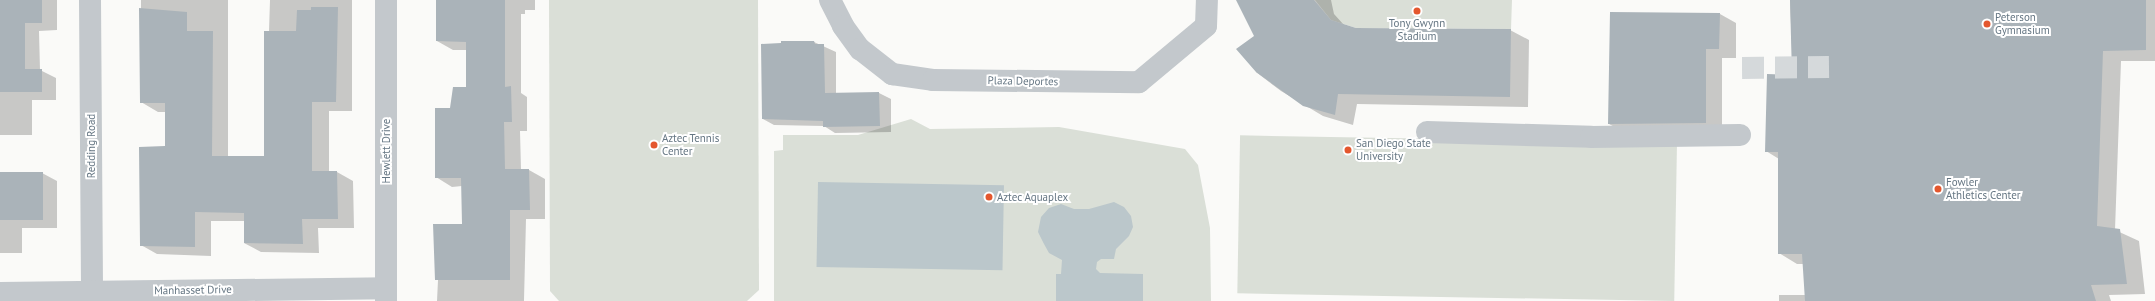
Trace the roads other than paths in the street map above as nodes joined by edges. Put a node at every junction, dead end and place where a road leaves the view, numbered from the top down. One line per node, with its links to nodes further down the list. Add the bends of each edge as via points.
1 (90, 0): 7 (street, Redding Road)
2 (386, 0): 9 (street, Hewlett Drive)
3 (830, 0): 4 (street, Plaza Deportes, via 843,26 860,49 892,74 933,80 1140,82 1206,26)
4 (1207, 0)
5 (1427, 132): 6 (street, via 1591,137)
6 (1740, 135)
7 (92, 292): 8 (street, Manhasset Drive); 9 (street, Manhasset Drive)
8 (0, 293)
9 (386, 295)

